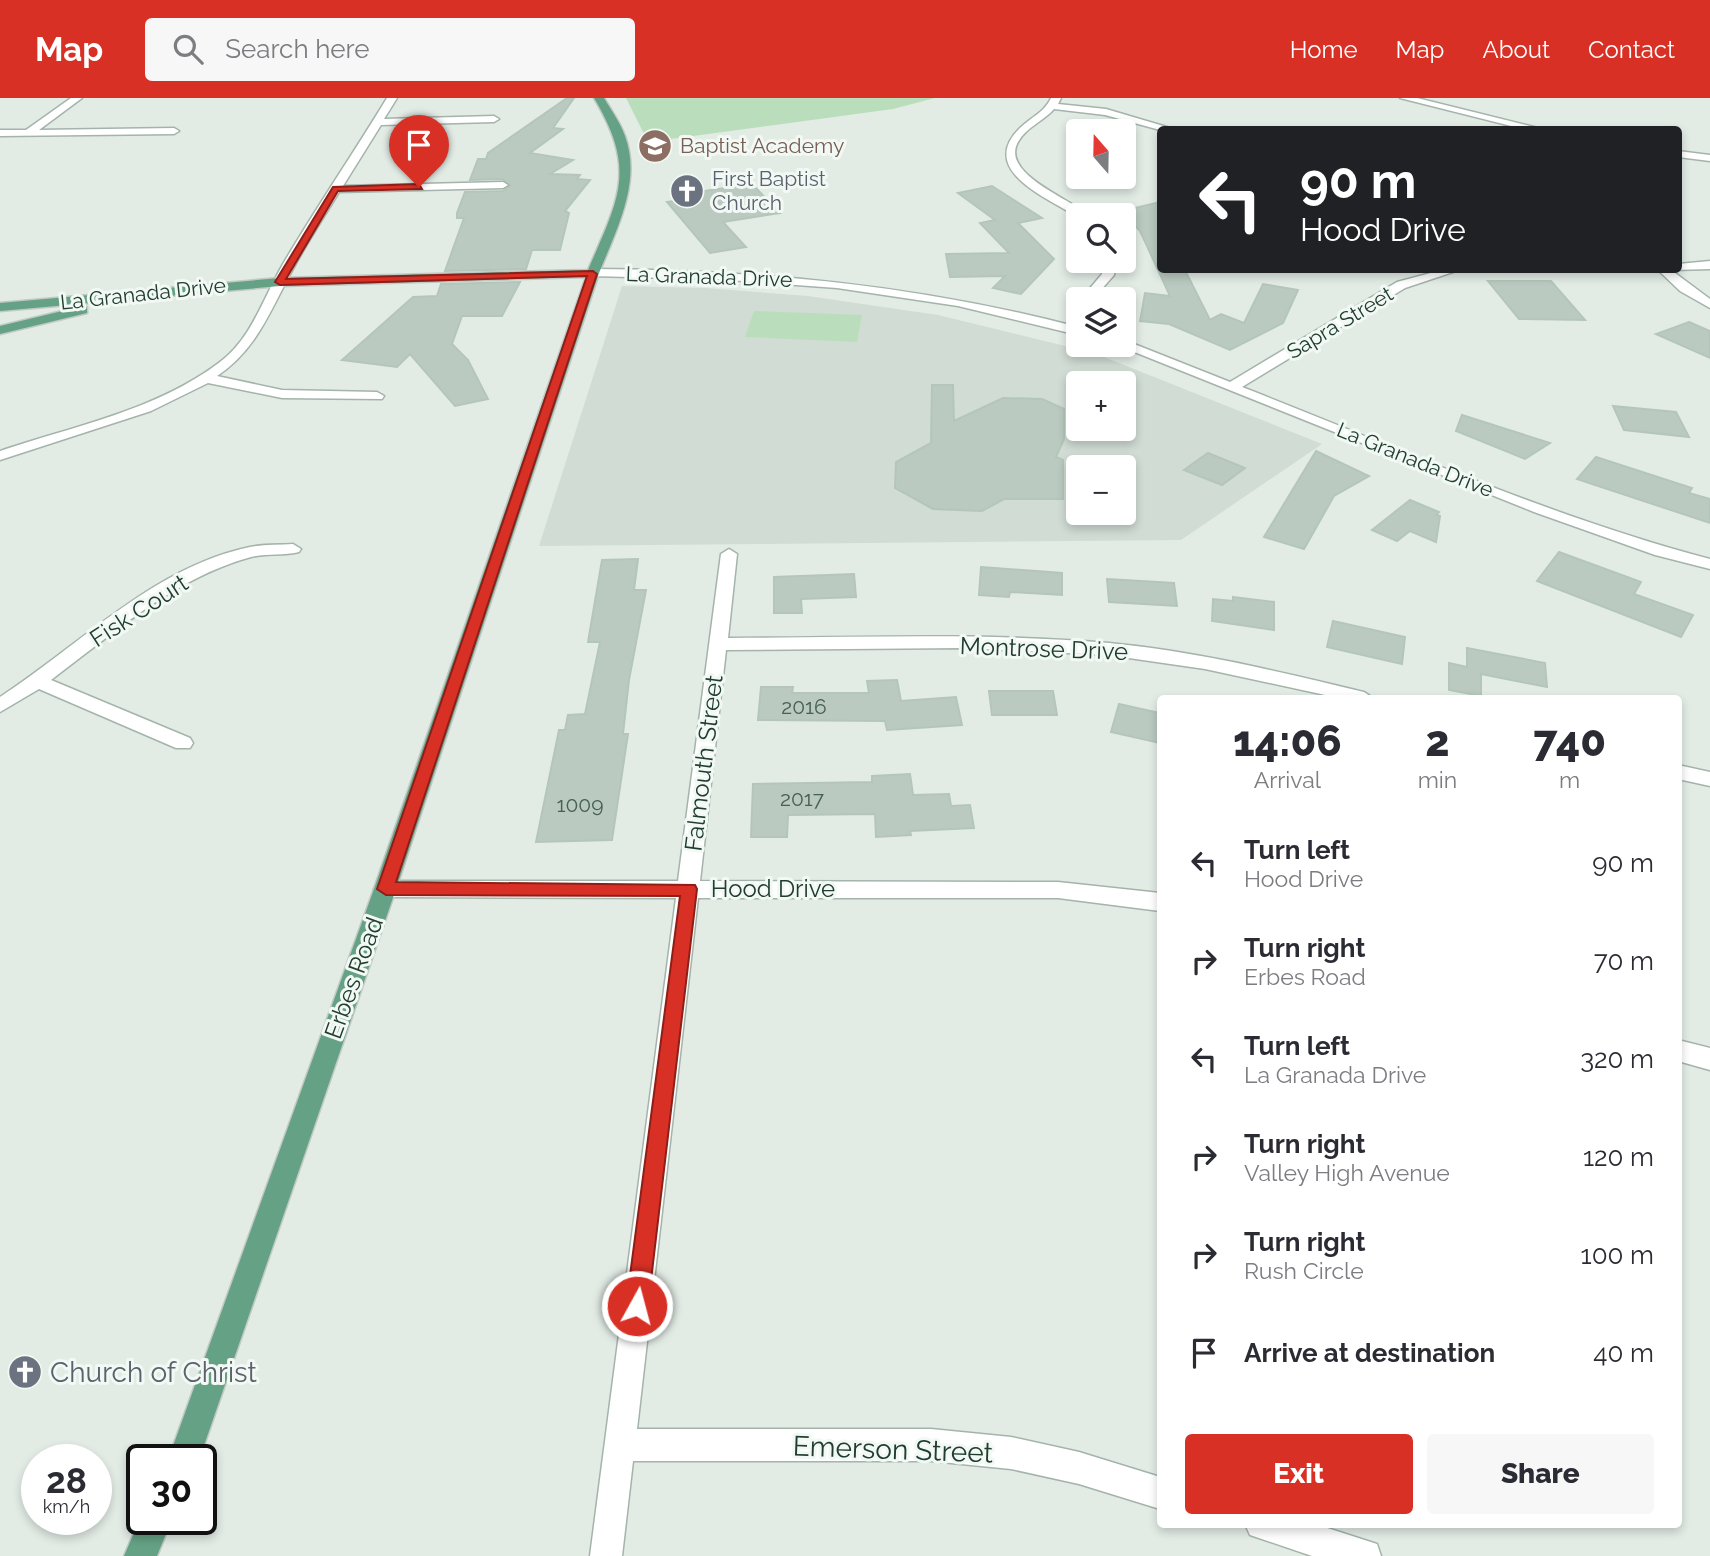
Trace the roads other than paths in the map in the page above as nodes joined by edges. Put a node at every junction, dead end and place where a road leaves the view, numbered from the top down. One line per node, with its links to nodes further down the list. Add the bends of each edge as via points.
1 (77, 98): 11 (street)
2 (393, 98): 7 (street)
3 (599, 98): 23 (main road, Erbes Road, via 617,129 626,162 620,201)
4 (1405, 98): 9 (street)
5 (1055, 102): 8 (street); 17 (street, via 1017,135 1011,160 1029,182)
6 (494, 119): 7 (street)
7 (378, 122): 16 (street)
8 (1157, 126)
9 (1524, 126)
10 (174, 131): 11 (street)
11 (29, 132): 12 (street)
12 (0, 133)
13 (1682, 154): 14 (street)
14 (1710, 158)
15 (503, 185): 16 (street)
16 (336, 189): 24 (street)
17 (1066, 205)
18 (1710, 265): 19 (street)
19 (1682, 268)
20 (1108, 273): 25 (street)
21 (1443, 273): 35 (street, Sapra Street, via 1401,285)
22 (1667, 273): 27 (street)
23 (593, 274): 24 (main road, La Granada Drive); 30 (street, La Granada Drive, via 701,274 822,282 933,298); 48 (main road, Erbes Road)
24 (280, 282): 26 (main road, La Granada Drive); 34 (street, via 248,341)
25 (1096, 287)
26 (117, 296): 28 (main road, La Granada Drive); 32 (main road, via 77,312)
27 (1710, 304)
28 (0, 307)
29 (1066, 313): 30 (street)
30 (1049, 322): 31 (street, La Granada Drive)
31 (1066, 327)
32 (0, 330)
33 (1136, 350): 35 (street, La Granada Drive)
34 (205, 378): 36 (street, via 282,394); 37 (street, via 147,407)
35 (1232, 387): 40 (street, La Granada Drive, via 1540,509)
36 (377, 396)
37 (0, 456)
38 (293, 549): 42 (street, Fisk Court, via 251,552 163,590 117,619)
39 (729, 554): 41 (street, Falmouth Street)
40 (1710, 564)
41 (719, 645): 43 (street, Montrose Drive, via 1108,649 1198,662); 49 (street, Falmouth Street)
42 (39, 682): 44 (street, Fisk Court); 45 (street)
43 (1350, 695)
44 (0, 706)
45 (183, 743)
46 (1682, 773): 47 (street)
47 (1710, 779)
48 (386, 889): 49 (street, Hood Drive); 53 (main road, Erbes Road)
49 (689, 889): 50 (street, Hood Drive, via 1058,890); 54 (street, Falmouth Street)
50 (1157, 902)
51 (1682, 1051): 52 (street)
52 (1710, 1059)
53 (189, 1444)
54 (620, 1445): 55 (street, Emerson Street, via 931,1445 1011,1453); 59 (street, Falmouth Street)
55 (1157, 1492)
56 (1274, 1528): 60 (street)
57 (149, 1535): 58 (main road)
58 (140, 1556)
59 (606, 1556)
60 (1365, 1556)

